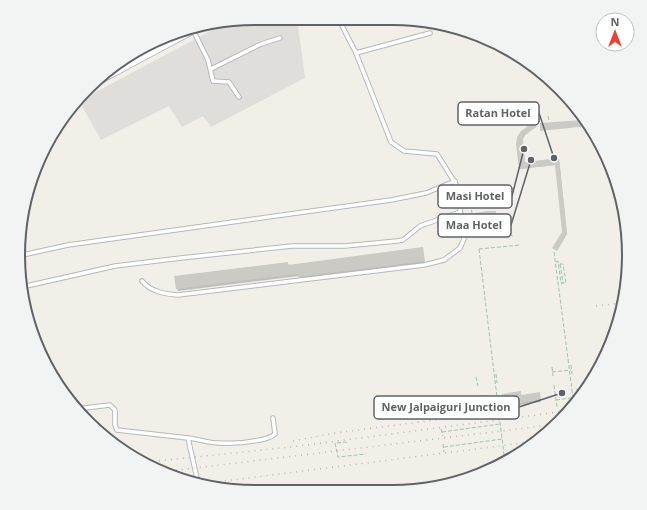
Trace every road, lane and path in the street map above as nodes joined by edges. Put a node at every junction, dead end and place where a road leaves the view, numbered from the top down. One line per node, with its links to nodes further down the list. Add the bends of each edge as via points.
1 (342, 25): 6 (lane)
2 (198, 32): 8 (lane)
3 (430, 33): 6 (lane)
4 (280, 38): 8 (lane, via 260,44)
5 (161, 45): 7 (main road)
6 (356, 53): 12 (lane, via 385,130 394,146 409,152 435,153)
7 (131, 61)
8 (211, 69): 9 (lane, via 213,81 229,82)
9 (239, 97)
10 (548, 116): 11 (path)
11 (549, 121)
12 (455, 181): 13 (lane); 20 (lane, via 426,193 392,200 68,245)
13 (460, 200): 14 (lane); 15 (path, via 465,201 471,208)
14 (460, 212): 16 (lane); 24 (lane, via 420,226 403,240 345,246 278,247 115,266)
15 (476, 232): 16 (path); 17 (path, via 501,231)
16 (464, 236): 22 (lane, via 463,243 454,254 444,260 424,265 178,295 161,293)
17 (514, 237)
18 (520, 245): 33 (path, bridge, via 479,249)
19 (554, 252): 21 (path)
20 (25, 254)
21 (555, 262): 23 (path); 23 (path, bridge, via 559,263 561,283 566,283 563,264 560,264 561,270 562,277 563,284)
22 (142, 281)
23 (558, 283): 27 (path)
24 (27, 286)
25 (571, 365): 27 (path)
26 (552, 368): 28 (path)
27 (570, 370): 28 (path); 30 (path); 37 (path)
28 (552, 372): 31 (path)
29 (496, 374): 33 (path)
30 (572, 374)
31 (553, 376)
32 (476, 377): 36 (path)
33 (496, 379): 34 (path); 43 (path, bridge)
34 (498, 383)
35 (554, 385): 39 (path)
36 (478, 386)
37 (573, 397)
38 (572, 398): 39 (path)
39 (556, 400): 40 (path)
40 (557, 407)
41 (84, 409): 47 (lane, via 110,405 115,410 117,430)
42 (273, 418): 47 (lane, via 275,434 267,439 220,444)
43 (500, 424): 45 (path); 48 (path, bridge)
44 (441, 429): 45 (path)
45 (442, 432): 46 (path)
46 (443, 436)
47 (188, 438): 55 (lane)
48 (502, 439): 51 (path); 54 (path, bridge)
49 (347, 442): 53 (path, via 335,443 338,457)
50 (443, 444): 51 (path)
51 (444, 447): 52 (path)
52 (444, 452)
53 (366, 454)
54 (504, 456)
55 (197, 477)

